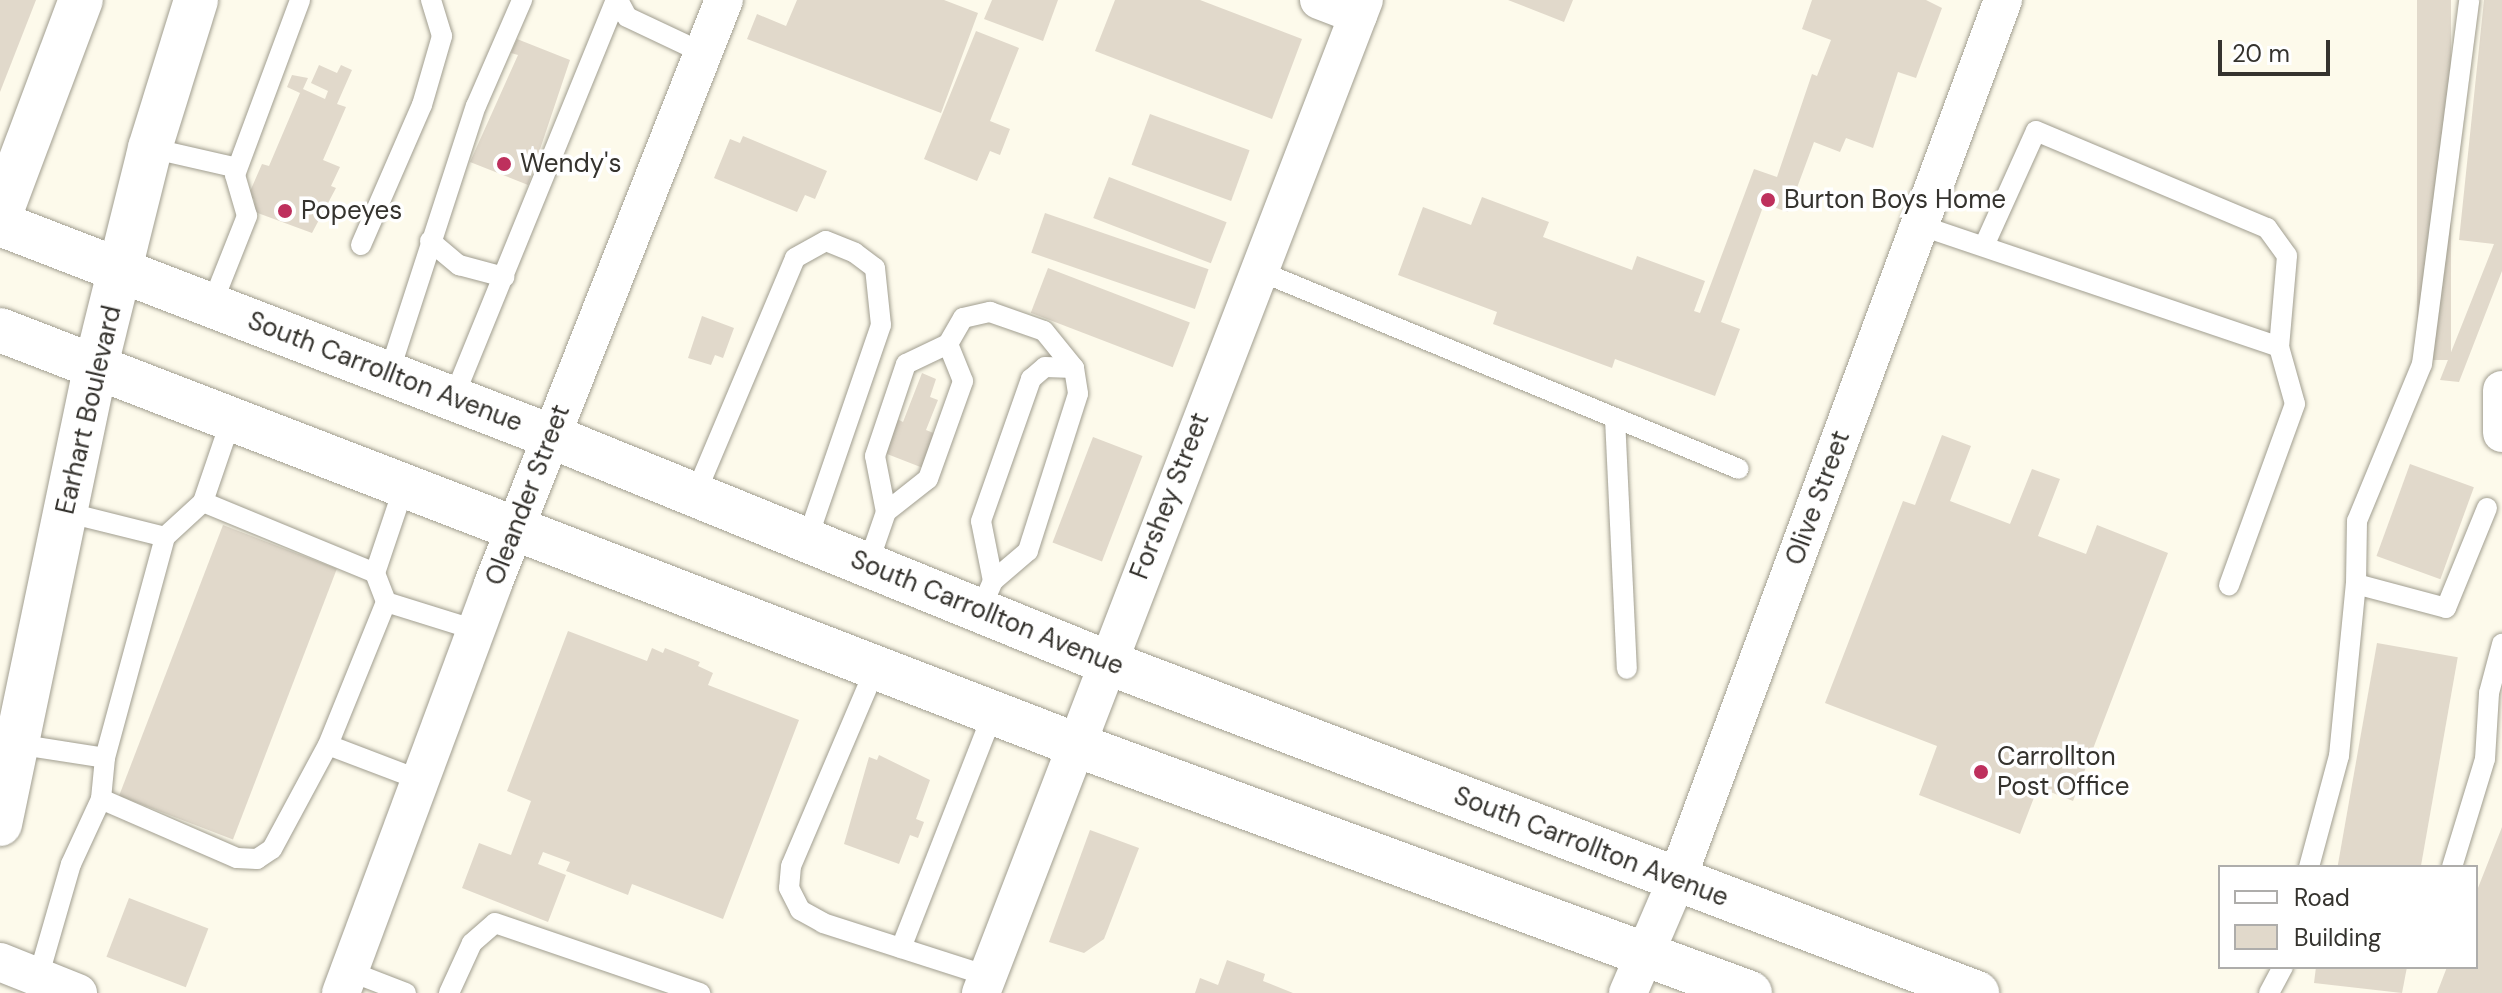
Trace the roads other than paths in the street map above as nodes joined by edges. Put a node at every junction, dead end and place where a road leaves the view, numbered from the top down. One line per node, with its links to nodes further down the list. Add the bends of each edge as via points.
1 (81, 0): 15 (main road)
2 (196, 0): 13 (main road, Earhart Boulevard)
3 (300, 0): 14 (lane)
4 (431, 0): 19 (lane, via 442,36 422,105)
5 (522, 0): 18 (lane, via 476,106)
6 (617, 0): 12 (lane, via 627,17); 23 (lane)
7 (724, 0): 12 (street, Oleander Street)
8 (1319, 0): 11 (street)
9 (2003, 0): 17 (street, Olive Street)
10 (2469, 0): 49 (lane, via 2422,364 2357,521)
11 (1361, 8): 21 (street, Forshey Street)
12 (703, 53): 36 (street, Oleander Street)
13 (150, 148): 14 (lane); 22 (main road, Earhart Boulevard)
14 (237, 168): 24 (lane, via 247,216)
15 (0, 215)
16 (0, 224): 22 (main road, South Carrollton Avenue)
17 (1919, 225): 20 (lane); 69 (street, Olive Street)
18 (430, 241): 23 (lane, via 459,265); 30 (lane)
19 (361, 245)
20 (1984, 246): 27 (lane); 27 (lane, via 2036,131 2267,228 2287,256)
21 (1257, 270): 33 (lane); 55 (street, Forshey Street)
22 (123, 271): 24 (main road, South Carrollton Avenue); 29 (main road, Earhart Boulevard)
23 (504, 277): 32 (lane)
24 (212, 304): 30 (main road, South Carrollton Avenue)
25 (0, 330): 29 (main road)
26 (948, 344): 28 (lane, via 963,318 990,312 1044,331); 43 (lane, via 963,381 928,479); 43 (lane, via 906,364 875,456)
27 (2279, 347): 50 (lane, via 2295,404)
28 (1074, 368): 51 (lane, via 1075,407 1028,551); 51 (lane, via 1045,367 1031,379 981,521)
29 (95, 369): 34 (main road); 42 (main road, Earhart Boulevard)
30 (389, 373): 32 (main road, South Carrollton Avenue)
31 (2502, 390): 35 (street)
32 (453, 399): 36 (main road, South Carrollton Avenue)
33 (1615, 418): 37 (lane); 57 (lane)
34 (230, 423): 38 (main road); 40 (lane)
35 (2501, 432)
36 (550, 436): 39 (main road, South Carrollton Avenue); 44 (street, Oleander Street)
37 (1739, 469)
38 (404, 487): 44 (main road); 48 (lane)
39 (695, 495): 46 (main road, South Carrollton Avenue); 46 (lane, via 795,258 826,241 875,268 881,325)
40 (203, 502): 45 (lane); 48 (lane)
41 (2487, 508): 49 (lane, via 2446,608)
42 (65, 512): 45 (lane); 59 (main road, Earhart Boulevard)
43 (886, 512): 47 (lane)
44 (515, 527): 53 (street, Oleander Street); 56 (main road)
45 (165, 537): 62 (lane)
46 (807, 540): 47 (main road, South Carrollton Avenue)
47 (868, 564): 51 (main road, South Carrollton Avenue)
48 (375, 573): 52 (lane)
49 (2356, 584): 67 (lane, via 2339,756)
50 (2229, 585)
51 (987, 595): 55 (main road, South Carrollton Avenue)
52 (386, 602): 53 (lane); 60 (lane)
53 (476, 630): 64 (street, Oleander Street)
54 (2502, 644): 63 (lane, via 2489,693)
55 (1106, 662): 61 (street, Forshey Street); 69 (main road, South Carrollton Avenue)
56 (876, 667): 58 (main road); 70 (lane, via 791,866 789,888 800,910 823,923)
57 (1627, 669)
58 (993, 713): 61 (main road); 70 (lane)
59 (16, 744): 62 (lane); 66 (main road, Earhart Boulevard)
60 (328, 745): 64 (lane); 65 (lane, via 272,849 257,859 237,858)
61 (1079, 746): 71 (main road); 76 (street, Forshey Street)
62 (105, 758): 65 (lane)
63 (2493, 763): 68 (lane)
64 (420, 780): 75 (street, Oleander Street)
65 (101, 799): 74 (lane, via 71,864)
66 (0, 824)
67 (2310, 865)
68 (2453, 865)
69 (1677, 879): 71 (street, Olive Street); 83 (main road, South Carrollton Avenue)
70 (901, 948): 76 (lane)
71 (1644, 951): 77 (main road); 82 (street, Olive Street)
72 (0, 962): 74 (street)
73 (2282, 969): 84 (lane)
74 (38, 978): 78 (street)
75 (345, 982): 79 (lane)
76 (985, 984)
77 (1729, 989)
78 (78, 993)
79 (406, 993)
80 (449, 993): 81 (lane, via 472,943 495,923)
81 (700, 993)
82 (1628, 993)
83 (1977, 993)
84 (2269, 993)

